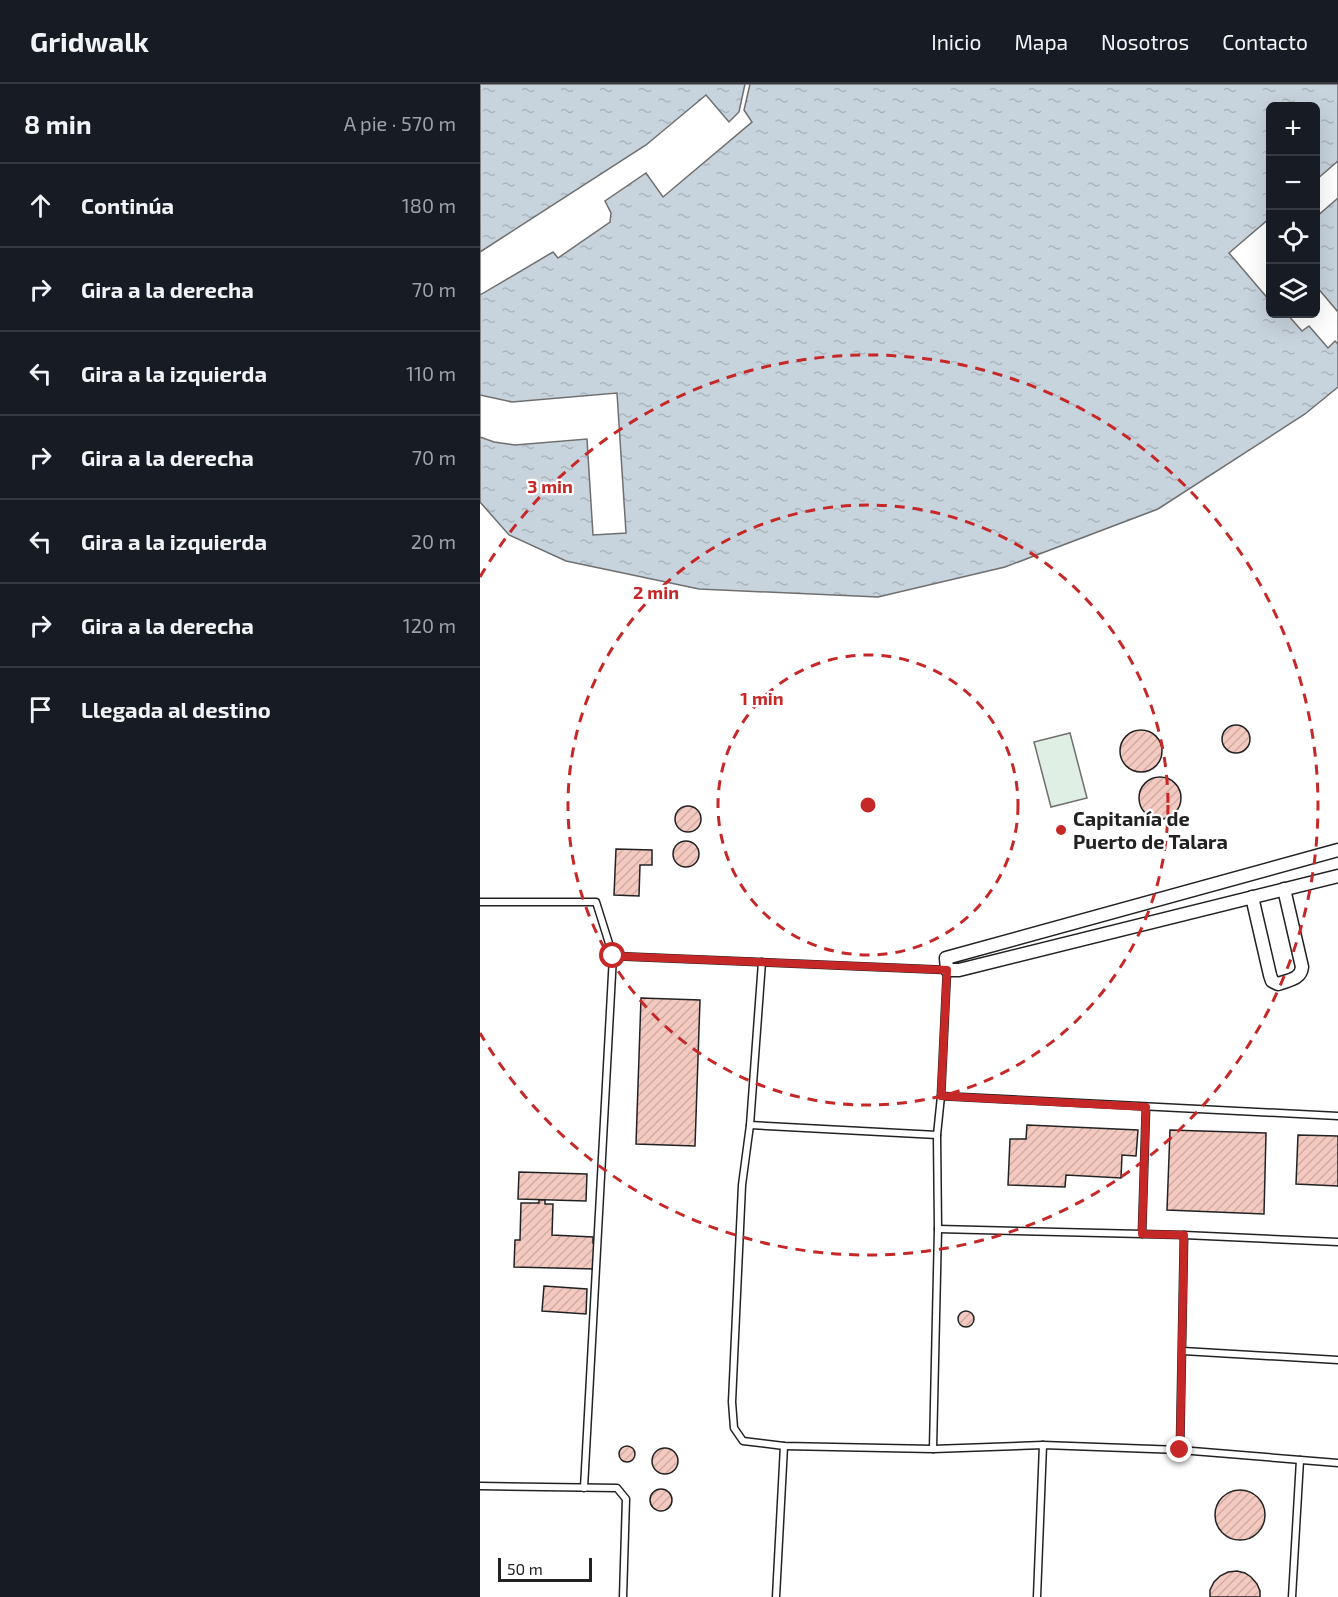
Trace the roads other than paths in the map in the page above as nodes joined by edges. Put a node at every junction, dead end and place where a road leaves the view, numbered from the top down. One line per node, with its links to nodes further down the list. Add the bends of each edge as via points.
1 (1338, 850): 8 (street)
2 (1338, 876): 3 (street)
3 (1284, 889): 4 (street); 4 (street, via 1302,972 1278,984 1270,975)
4 (1252, 897): 8 (street, via 959,970)
5 (480, 902): 6 (lane, via 596,902)
6 (613, 956): 7 (lane); 27 (lane)
7 (762, 962): 8 (lane); 12 (lane)
8 (947, 964): 9 (lane)
9 (941, 1096): 10 (lane); 13 (lane)
10 (1146, 1107): 11 (lane); 15 (lane)
11 (1338, 1116)
12 (750, 1125): 13 (lane); 21 (lane, via 742,1185 734,1428 743,1440)
13 (937, 1136): 14 (lane)
14 (938, 1229): 15 (lane); 22 (lane)
15 (1142, 1234): 16 (lane)
16 (1184, 1235): 17 (lane); 18 (lane)
17 (1338, 1242)
18 (1183, 1351): 19 (lane); 23 (lane)
19 (1338, 1360)
20 (1043, 1445): 22 (lane); 23 (lane); 30 (lane)
21 (784, 1446): 22 (lane); 29 (lane)
22 (933, 1449)
23 (1180, 1450): 24 (lane)
24 (1300, 1460): 25 (lane); 31 (lane)
25 (1338, 1463)
26 (480, 1486): 27 (lane)
27 (584, 1488): 28 (lane, via 617,1488 626,1499)
28 (623, 1597)
29 (776, 1597)
30 (1037, 1597)
31 (1292, 1597)

